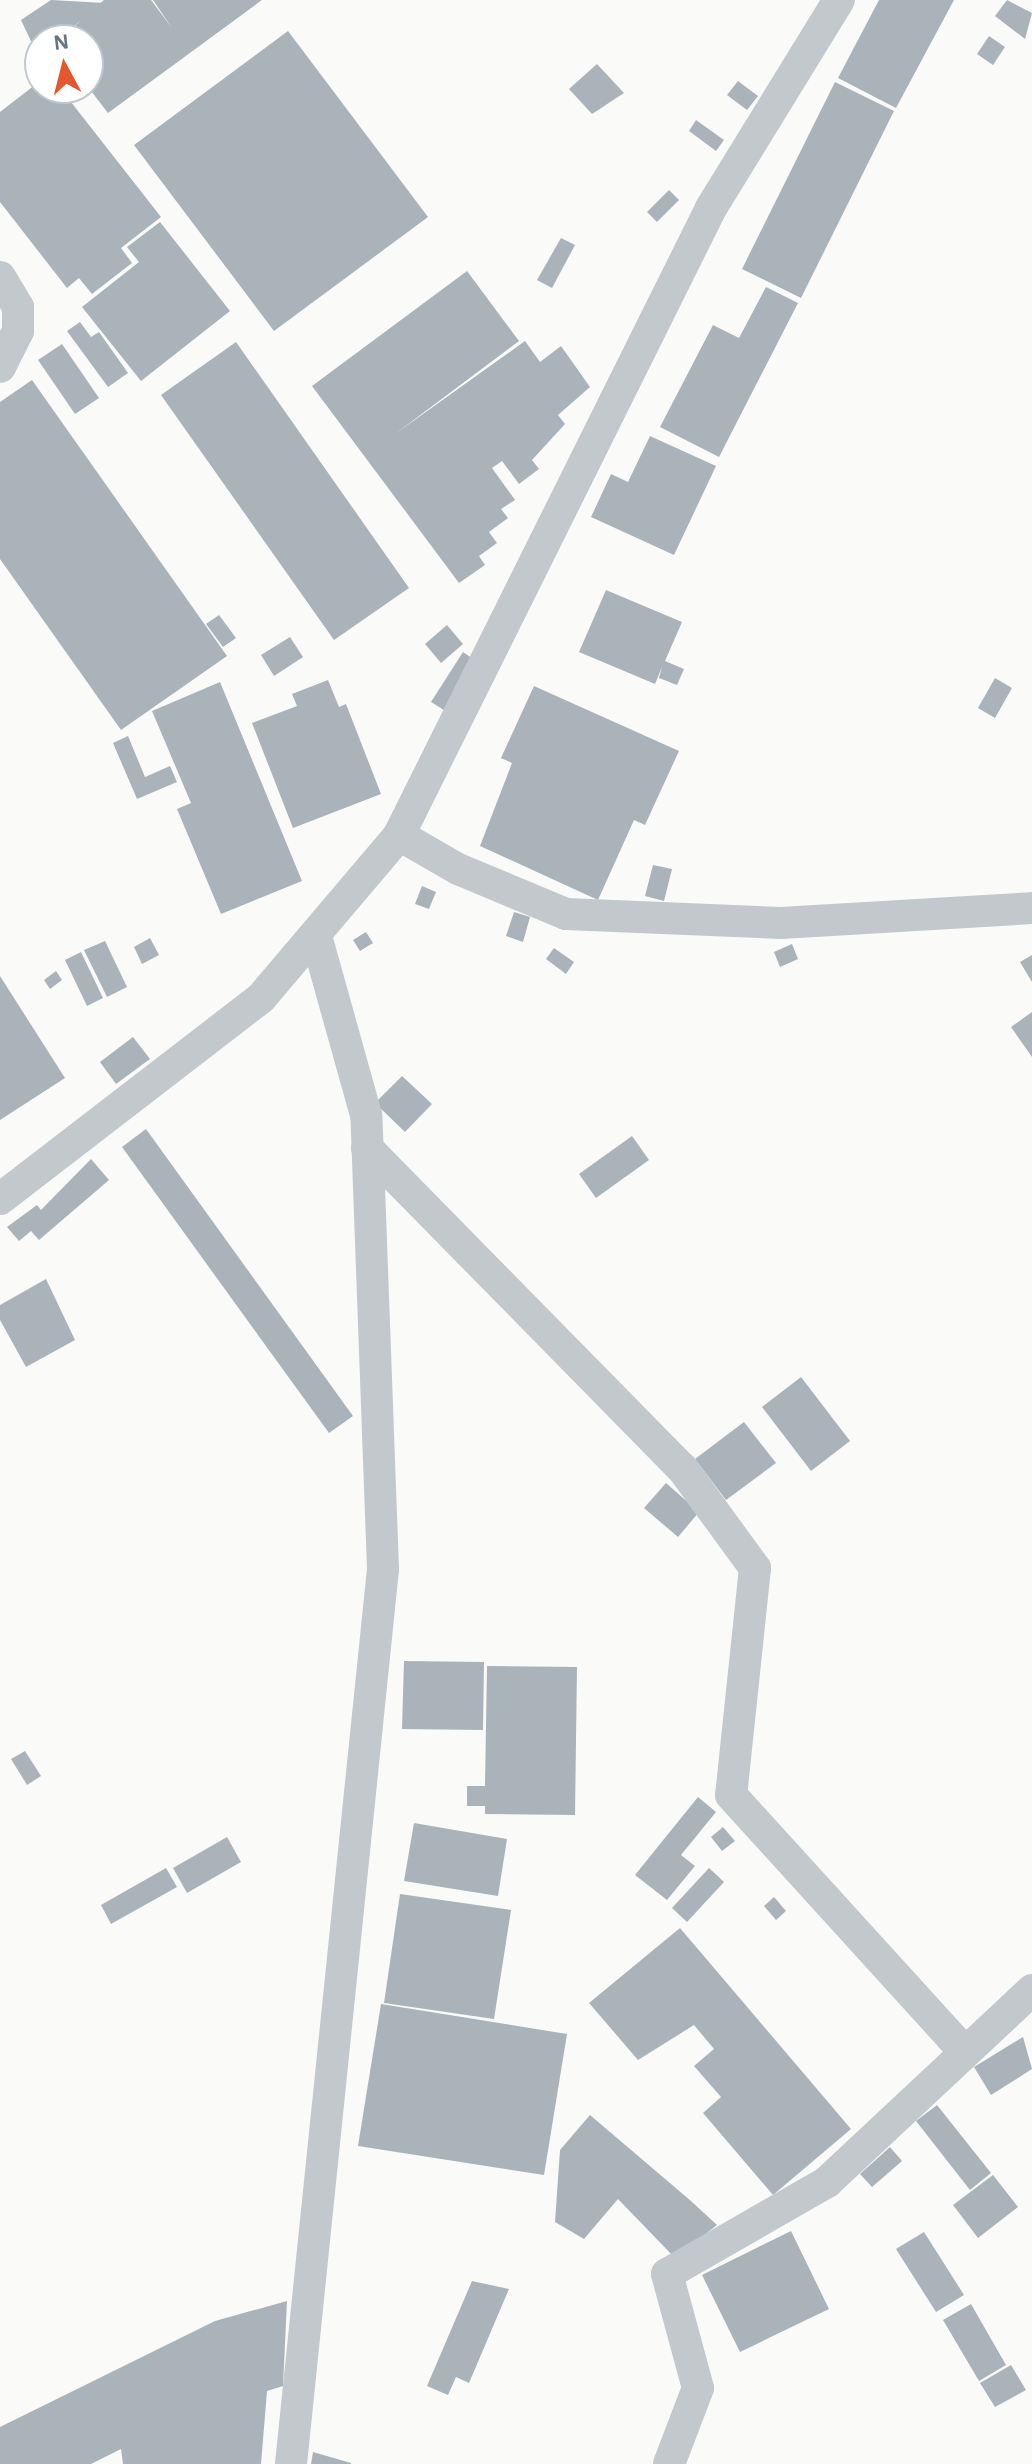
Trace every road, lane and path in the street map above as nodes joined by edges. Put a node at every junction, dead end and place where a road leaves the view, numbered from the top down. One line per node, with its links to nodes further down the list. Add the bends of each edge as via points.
1 (839, 0): 4 (street, via 711,208)
2 (0, 277): 3 (street, via 18,307 18,331)
3 (0, 367)
4 (399, 835): 5 (street, via 458,869 566,914 781,923); 6 (street)
5 (1032, 908)
6 (316, 936): 7 (street, via 366,1115); 8 (street, via 261,998)
7 (367, 1148): 10 (street, via 682,1468 755,1568 731,1795); 11 (street, via 383,1569)
8 (0, 1199)
9 (1032, 1990): 10 (street)
10 (962, 2049): 12 (street, via 827,2182 667,2274 698,2388)
11 (291, 2464)
12 (669, 2464)

